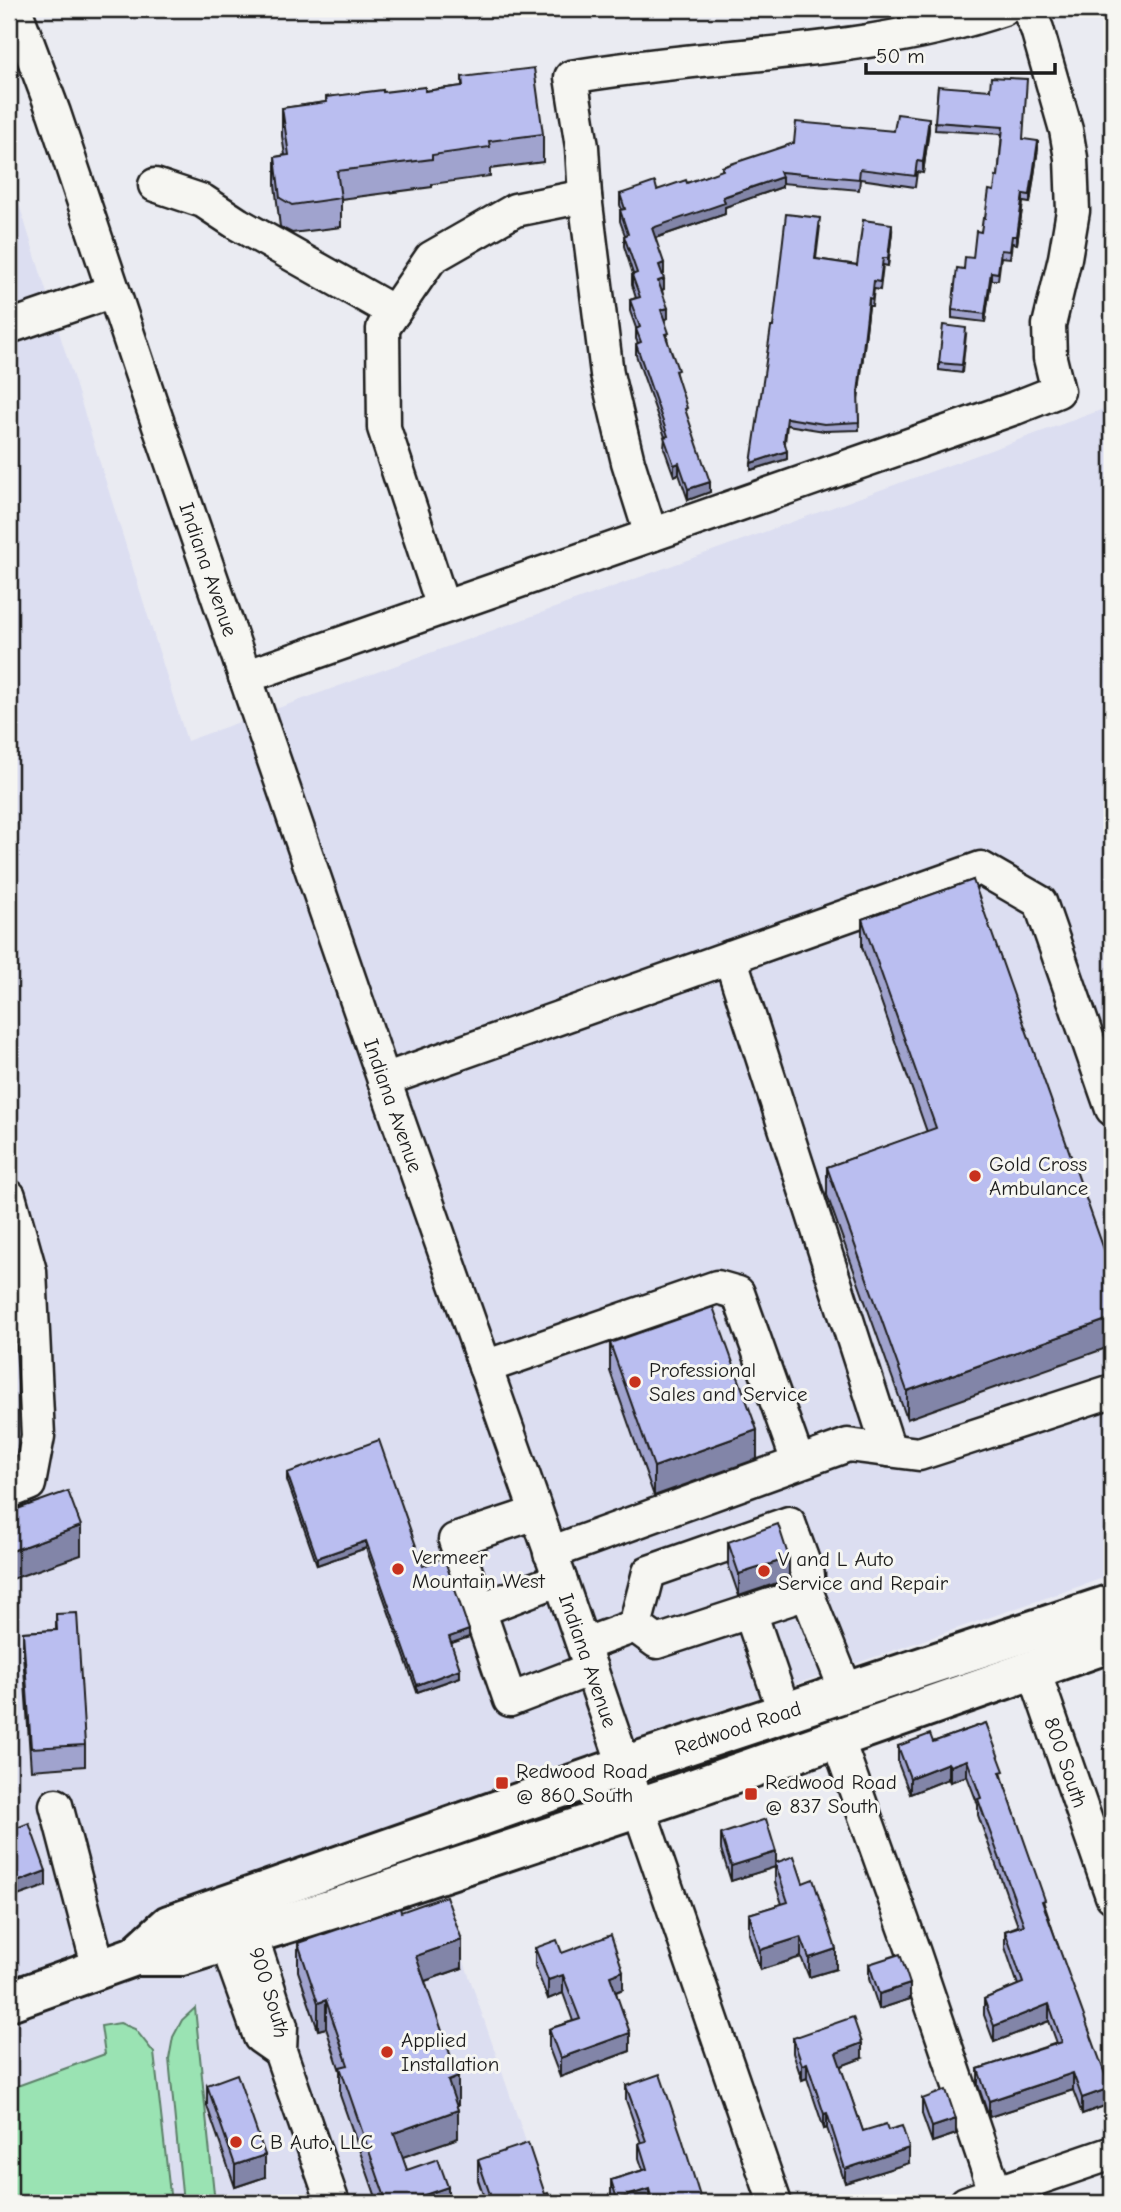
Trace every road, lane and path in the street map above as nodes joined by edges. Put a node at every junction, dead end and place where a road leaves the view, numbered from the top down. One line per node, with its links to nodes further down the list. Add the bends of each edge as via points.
1 (15, 9): 6 (street, Indiana Avenue)
2 (1003, 9): 5 (street, via 888,37 571,77)
3 (1028, 9): 9 (street, via 1071,158 1073,211 1049,325 1058,391)
4 (155, 185): 7 (street, via 202,201)
5 (584, 196): 7 (street, via 515,210 431,258); 9 (street, via 607,374)
6 (113, 291): 8 (street); 11 (street, Indiana Avenue)
7 (394, 313): 10 (street, via 383,328 384,428)
8 (9, 327)
9 (652, 535): 10 (street)
10 (443, 607): 11 (street)
11 (245, 677): 13 (street, Indiana Avenue)
12 (730, 957): 13 (street); 14 (street, via 981,867 1040,902); 18 (street)
13 (384, 1080): 16 (street, Indiana Avenue)
14 (1112, 1109)
15 (9, 1198): 20 (street, via 30,1271 38,1436 29,1484)
16 (485, 1367): 19 (street, via 717,1287 738,1293); 21 (street, Indiana Avenue)
17 (1112, 1391): 18 (street, via 919,1454)
18 (889, 1450): 19 (street, via 848,1445)
19 (798, 1462): 22 (street)
20 (9, 1492)
21 (536, 1513): 22 (street, Indiana Avenue); 25 (street, via 455,1540)
22 (555, 1566): 25 (street); 29 (street, Indiana Avenue)
23 (807, 1593): 26 (street); 27 (street, via 808,1575 789,1523 649,1572); 31 (street)
24 (1112, 1604): 31 (main road, Redwood Road)
25 (479, 1610): 29 (street, via 510,1700)
26 (750, 1612): 27 (street, via 657,1642); 32 (street)
27 (635, 1626): 29 (street)
28 (1112, 1642): 30 (main road, Redwood Road)
29 (587, 1657): 34 (street, Indiana Avenue)
30 (1033, 1668): 33 (main road, Redwood Road); 37 (street, 800 South)
31 (847, 1693): 32 (main road, Redwood Road)
32 (785, 1714): 34 (main road, Redwood Road)
33 (837, 1738): 36 (main road, Redwood Road); 43 (street)
34 (624, 1766): 36 (street, Indiana Avenue); 39 (main road, Redwood Road, via 169,1925)
35 (56, 1805): 40 (street)
36 (638, 1807): 38 (main road, Redwood Road); 45 (street, Indiana Avenue)
37 (1112, 1896)
38 (239, 1938): 39 (main road, Redwood Road, via 181,1956); 44 (street, 900 South, via 260,2037 280,2051)
39 (135, 1956): 40 (main road, Redwood Road)
40 (100, 1969): 41 (main road, Redwood Road)
41 (9, 2001)
42 (1112, 2153): 43 (street)
43 (998, 2198): 46 (street)
44 (333, 2203)
45 (775, 2203)
46 (967, 2203)

